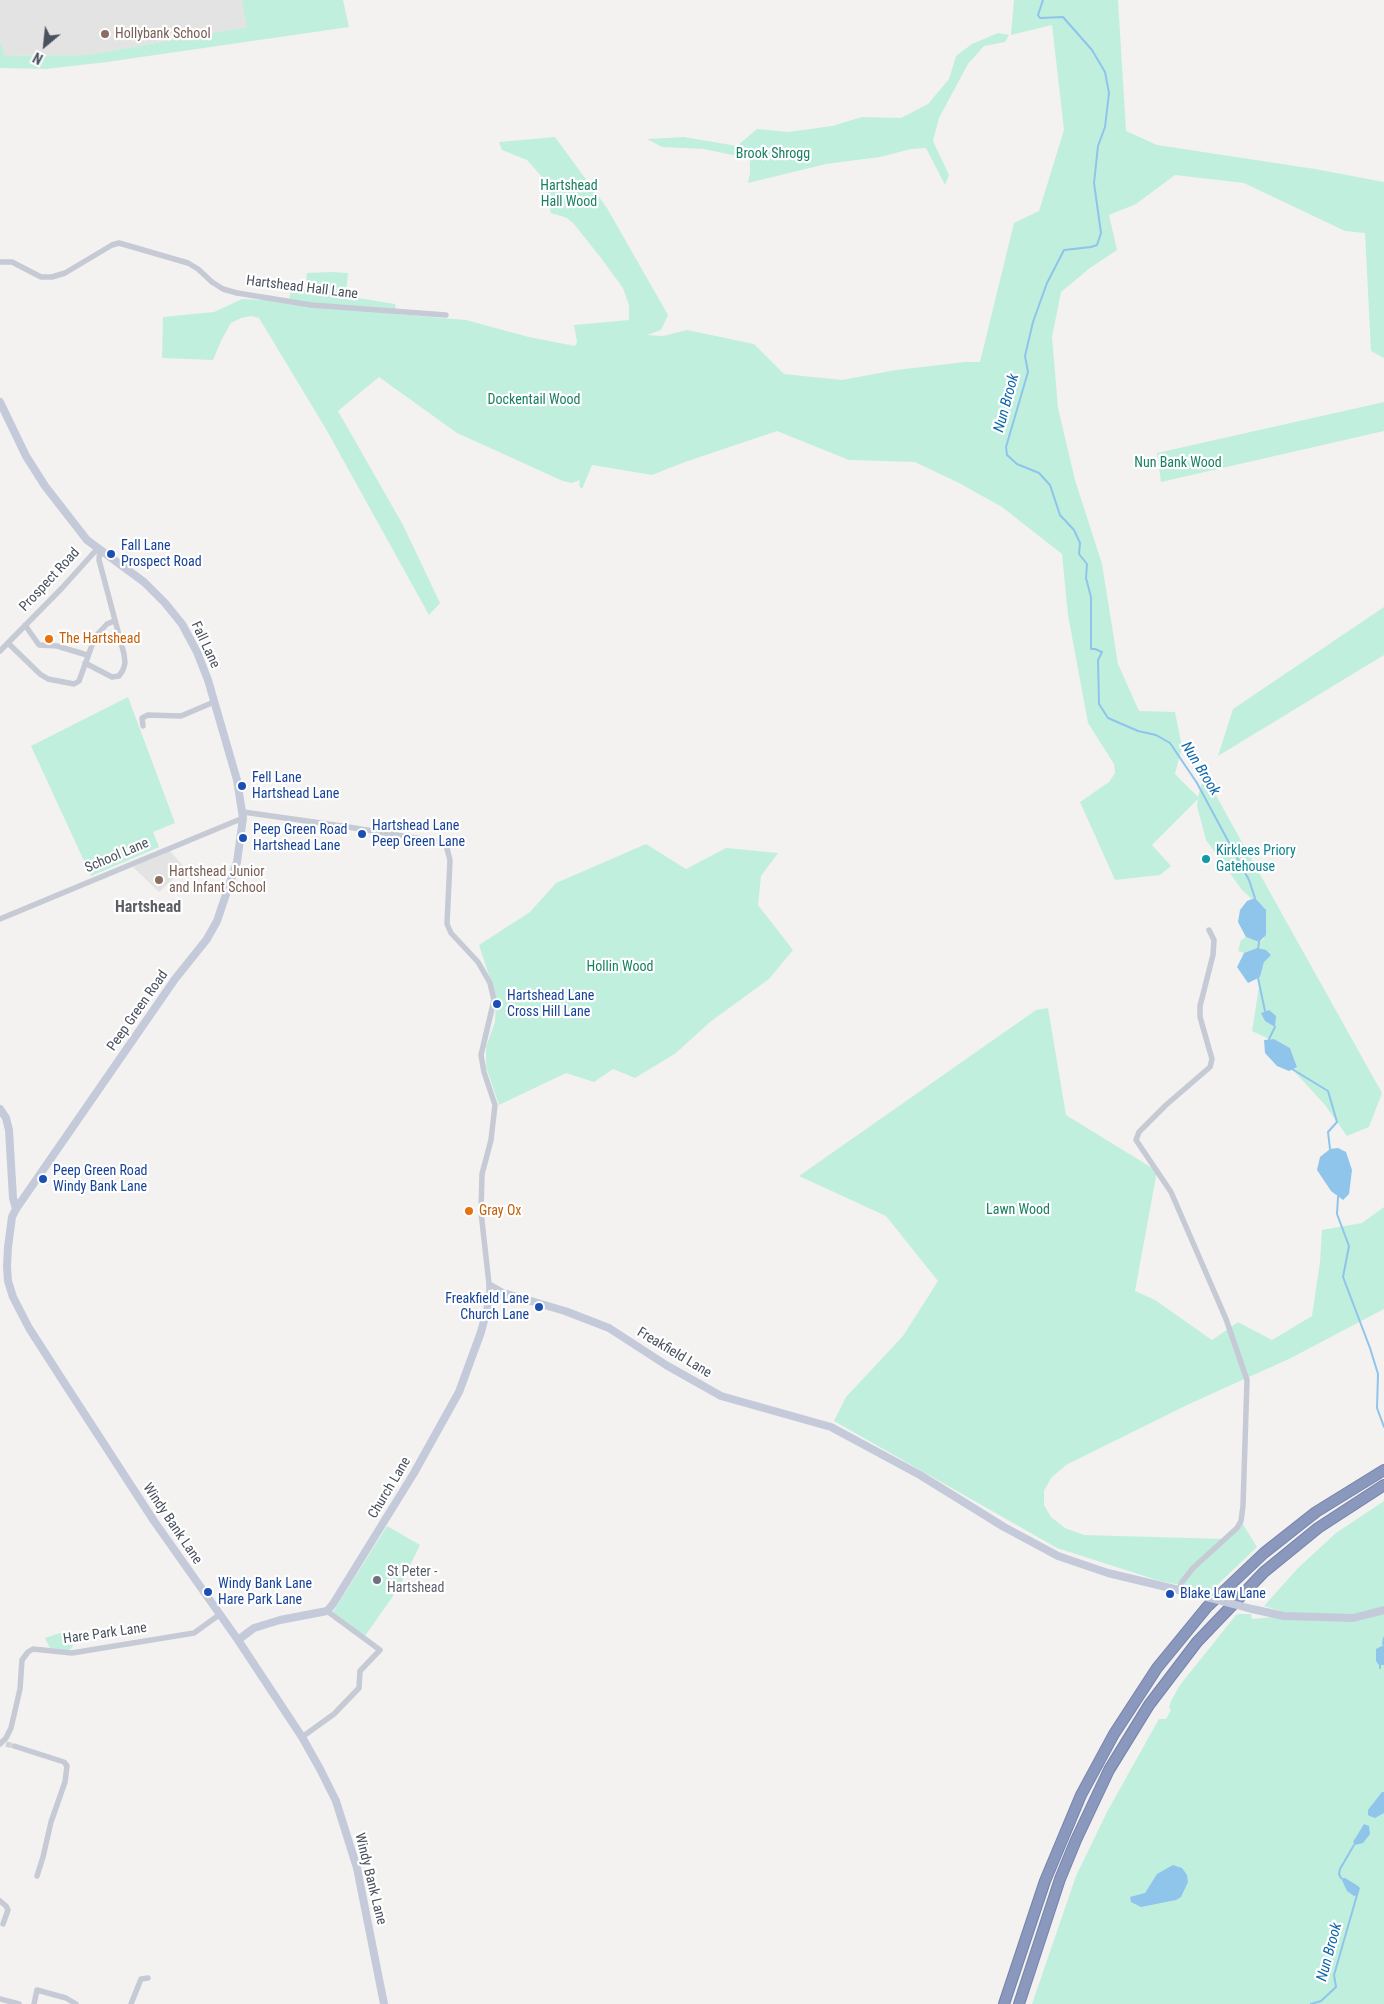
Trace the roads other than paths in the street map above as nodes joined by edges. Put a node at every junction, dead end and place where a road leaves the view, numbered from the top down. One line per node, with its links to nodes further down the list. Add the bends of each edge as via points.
1 (0, 262): 2 (street, Hartshead Hall Lane, via 12,262 41,277 52,277 119,243 188,263 218,285 237,293 311,304)
2 (446, 316)
3 (0, 402): 4 (main road, Fall Lane, via 26,456 45,486 87,540)
4 (99, 548): 5 (street, via 98,560); 6 (street, Prospect Road); 11 (main road, Fall Lane, via 144,582 182,624 197,652)
5 (114, 621): 9 (street, via 100,630); 10 (street, via 124,654 123,670 112,677)
6 (25, 625): 7 (street, Prospect Road); 9 (street, via 40,645 57,646)
7 (8, 643): 8 (street, Prospect Road); 10 (street, via 48,679 74,684 79,681)
8 (0, 651)
9 (87, 655): 10 (street)
10 (85, 663)
11 (214, 702): 13 (street, via 181,716 158,714); 15 (main road, Fall Lane, via 237,780)
12 (138, 712): 13 (street)
13 (142, 718): 14 (street)
14 (143, 726)
15 (243, 815): 16 (street, School Lane); 19 (main road, Peep Green Road, via 237,862 217,921 207,939 175,979); 20 (street, via 342,826 446,845 450,860 447,924 451,933 478,962 490,983 494,1000 482,1055 495,1105 491,1140 482,1174 481,1202)
16 (0, 919)
17 (1210, 930): 25 (street, via 1214,940 1213,955 1200,1017 1212,1059 1210,1067 1166,1105 1139,1132 1136,1140 1171,1192 1226,1319 1247,1380 1241,1521 1193,1568 1182,1582)
18 (0, 1109): 19 (main road, Windy Bank Lane, via 9,1130)
19 (16, 1209): 28 (main road, Windy Bank Lane, via 12,1217 6,1267 12,1297 65,1384)
20 (489, 1284): 21 (street); 22 (street)
21 (507, 1294): 22 (main road); 25 (main road, Freakfield Lane, via 610,1328 721,1396 831,1427 1058,1556 1108,1573)
22 (489, 1302): 27 (main road, Church Lane, via 459,1392 365,1554)
23 (1384, 1470): 43 (highway, via 1316,1512 1264,1553 1207,1607 1157,1668 1114,1734 1081,1795 1046,1881)
24 (1384, 1485): 44 (highway, via 1318,1528 1264,1572 1197,1642 1150,1705 1109,1770 1076,1840)
25 (1183, 1591): 26 (main road, bridge, via 1284,1616 1353,1618)
26 (1384, 1610)
27 (327, 1611): 29 (main road, via 270,1622 254,1628); 30 (street, via 380,1650 360,1671 359,1688 334,1714)
28 (219, 1615): 29 (main road, Windy Bank Lane); 31 (street, Hare Park Lane, via 194,1633 72,1653 33,1649 22,1660 13,1720)
29 (238, 1640): 30 (main road, Windy Bank Lane)
30 (302, 1737): 42 (main road, Windy Bank Lane, via 336,1801 357,1868)
31 (2, 1744)
32 (14, 1746): 33 (street, via 64,1762 67,1766)
33 (37, 1876)
34 (0, 1901): 35 (street, via 8,1910)
35 (4, 1924)
36 (148, 1978): 41 (street, via 141,1979)
37 (0, 1999): 38 (street)
38 (20, 2004)
39 (34, 2004): 40 (street, via 37,1990)
40 (76, 2004)
41 (131, 2004)
42 (384, 2004)
43 (1004, 2004)
44 (1019, 2004)

